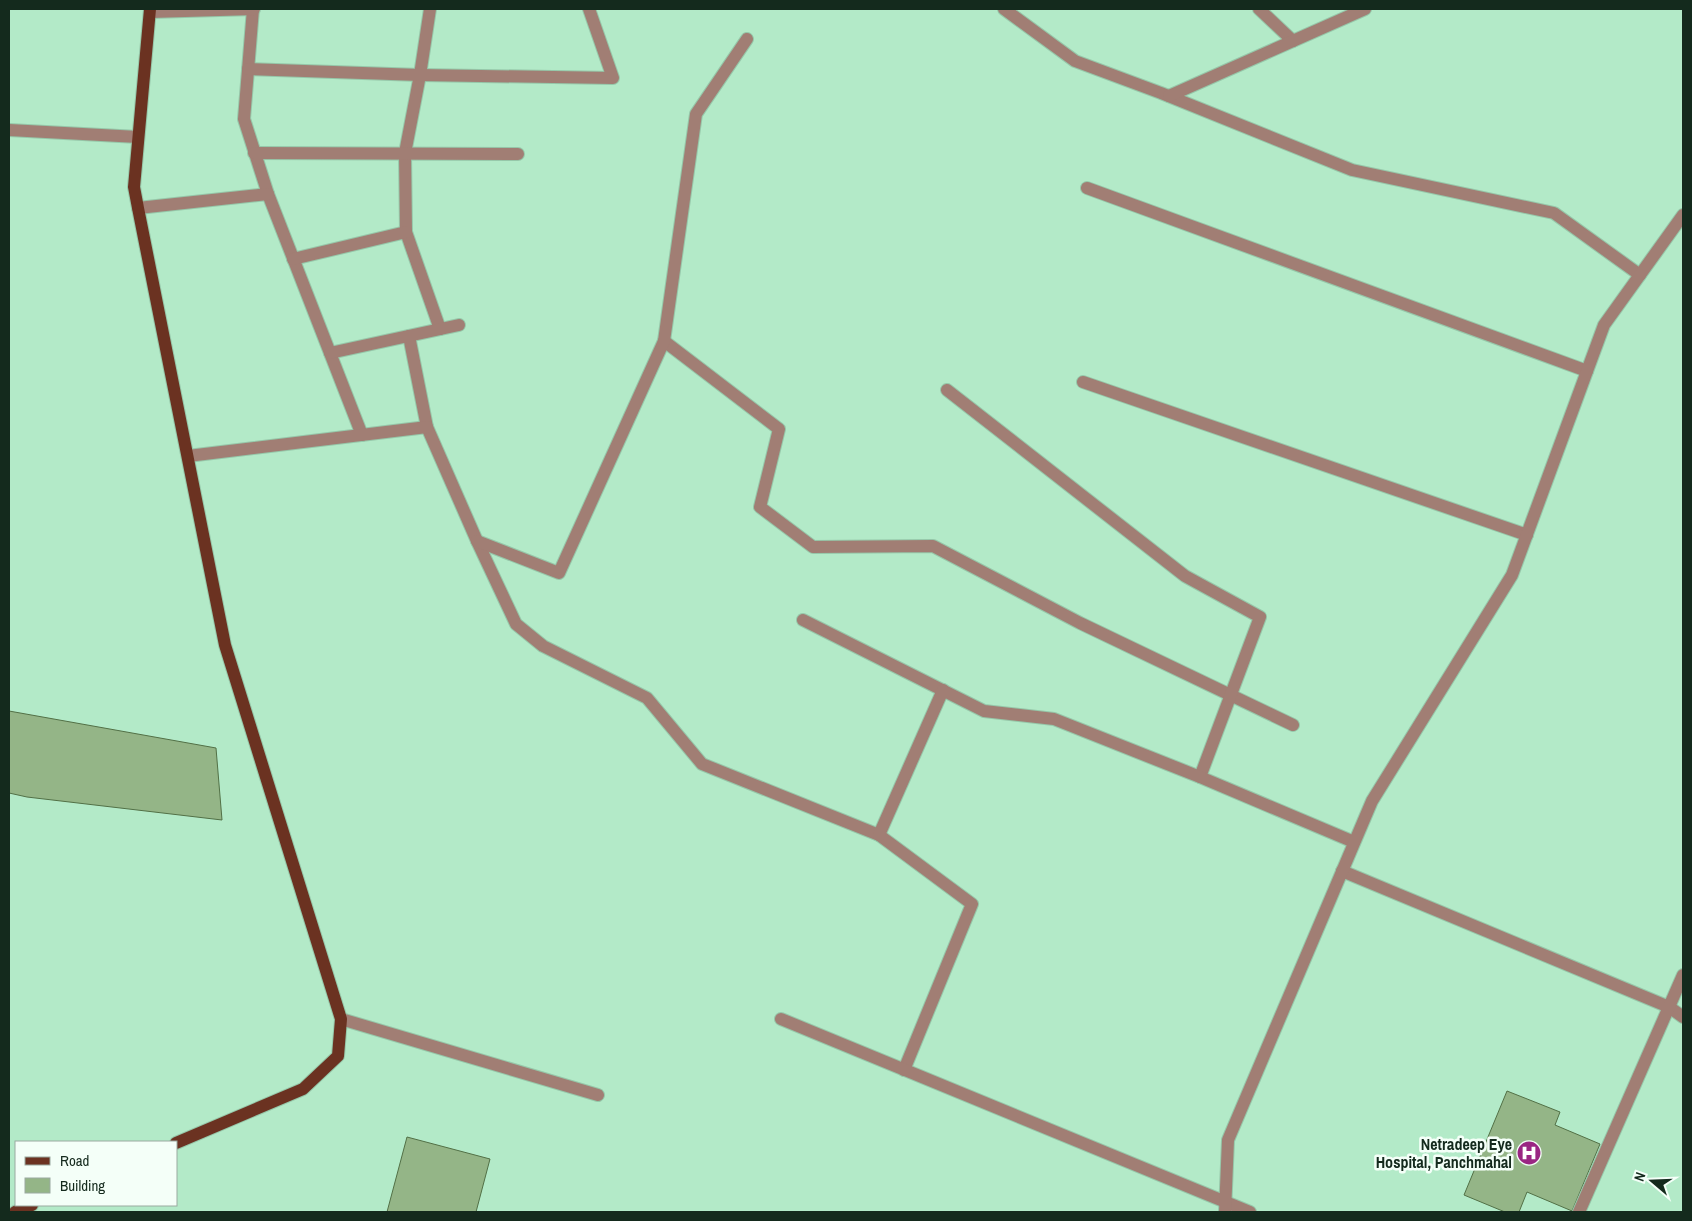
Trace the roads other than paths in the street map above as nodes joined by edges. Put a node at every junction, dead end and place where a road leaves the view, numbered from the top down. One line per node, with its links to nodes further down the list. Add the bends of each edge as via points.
1 (254, 9): 7 (street); 10 (street)
2 (430, 9): 11 (street)
3 (590, 9): 11 (street, via 613,78)
4 (1004, 9): 12 (street, via 1075,61)
5 (1259, 9): 9 (street)
6 (1365, 9): 9 (street)
7 (150, 10): 14 (main road)
8 (747, 39): 28 (street, via 696,114)
9 (1293, 41): 12 (street)
10 (248, 69): 11 (street); 15 (street, via 244,119)
11 (420, 75): 16 (street)
12 (1169, 96): 24 (street, via 1352,170 1554,213)
13 (9, 130): 14 (street)
14 (138, 137): 20 (main road, via 134,187)
15 (254, 153): 16 (street); 19 (street)
16 (405, 153): 17 (street); 22 (street)
17 (518, 154)
18 (1087, 188): 30 (street)
19 (268, 194): 20 (street); 23 (street)
20 (138, 208): 35 (main road)
21 (1683, 215): 24 (street)
22 (406, 232): 23 (street); 26 (street)
23 (293, 259): 29 (street)
24 (1640, 275): 30 (street, via 1604,325)
25 (459, 325): 26 (street)
26 (440, 329): 27 (street)
27 (409, 336): 29 (street); 33 (street)
28 (664, 341): 37 (street, via 559,573); 40 (street, via 779,429 760,507 813,547 933,546 1080,623)
29 (330, 353): 34 (street)
30 (1587, 371): 36 (street)
31 (1083, 382): 36 (street)
32 (947, 390): 40 (street, via 1185,576 1260,617)
33 (427, 427): 34 (street); 37 (street)
34 (362, 435): 35 (street)
35 (188, 456): 49 (main road, via 225,645)
36 (1526, 535): 44 (street, via 1512,575 1372,801)
37 (477, 541): 43 (street, via 516,624 543,646 647,698 702,764)
38 (803, 620): 39 (street)
39 (943, 690): 42 (street, via 984,711 1054,719); 43 (street)
40 (1231, 696): 41 (street); 42 (street)
41 (1293, 725)
42 (1200, 777): 44 (street)
43 (879, 835): 51 (street, via 972,904)
44 (1354, 842): 45 (street)
45 (1342, 871): 47 (street); 55 (street, via 1228,1140)
46 (1683, 975): 47 (street)
47 (1669, 1007): 48 (street); 58 (street)
48 (1683, 1017)
49 (341, 1019): 52 (street); 53 (main road, via 338,1056 303,1089)
50 (781, 1019): 51 (street)
51 (904, 1070): 55 (street)
52 (598, 1095)
53 (178, 1142)
54 (30, 1206): 56 (main road)
55 (1225, 1207): 57 (street)
56 (15, 1212)
57 (1250, 1212)
58 (1579, 1212)

